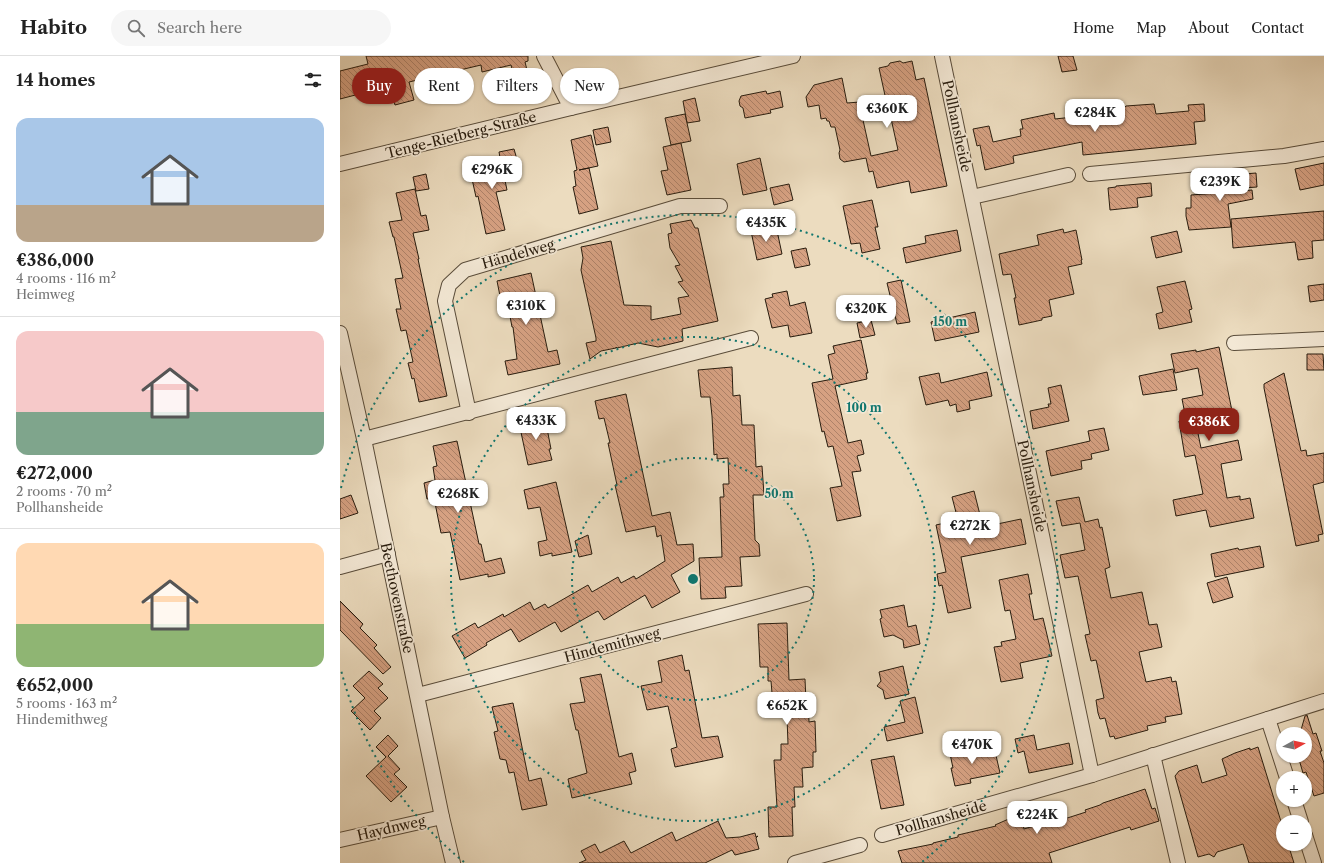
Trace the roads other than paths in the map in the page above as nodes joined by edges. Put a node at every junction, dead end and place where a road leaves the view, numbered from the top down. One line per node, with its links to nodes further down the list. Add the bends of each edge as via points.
1 (544, 56): 4 (street)
2 (792, 56): 4 (street, Tenge-Rietberg-Straße)
3 (942, 56): 9 (street, Pollhansheide)
4 (571, 108): 6 (street, Tenge-Rietberg-Straße)
5 (1324, 149): 7 (street, via 1284,156)
6 (340, 164)
7 (1090, 174)
8 (1068, 176): 9 (street)
9 (972, 197): 25 (street, Pollhansheide)
10 (720, 206): 15 (street, Händelweg, via 680,206 465,270 449,285 445,301)
11 (340, 333): 16 (street, Beethovenstraße)
12 (752, 338): 15 (street)
13 (1324, 339): 14 (street)
14 (1234, 343)
15 (469, 412): 16 (street)
16 (364, 439): 17 (street, Beethovenstraße)
17 (388, 554): 18 (street); 20 (street, Beethovenstraße)
18 (340, 567)
19 (806, 594): 20 (street, Hindemithweg)
20 (418, 695): 26 (street, Beethovenstraße)
21 (1324, 701): 22 (street, Pollhansheide)
22 (1268, 719): 23 (street, Pollhansheide); 24 (street)
23 (1153, 755): 25 (street, Pollhansheide); 33 (street)
24 (1285, 771)
25 (1092, 775): 27 (street, Pollhansheide)
26 (442, 817): 28 (street, Haydnweg); 31 (street, Beethovenstraße)
27 (882, 835)
28 (340, 840)
29 (860, 845): 32 (street)
30 (1310, 851): 34 (street)
31 (453, 863)
32 (795, 863)
33 (1178, 863)
34 (1314, 863)

